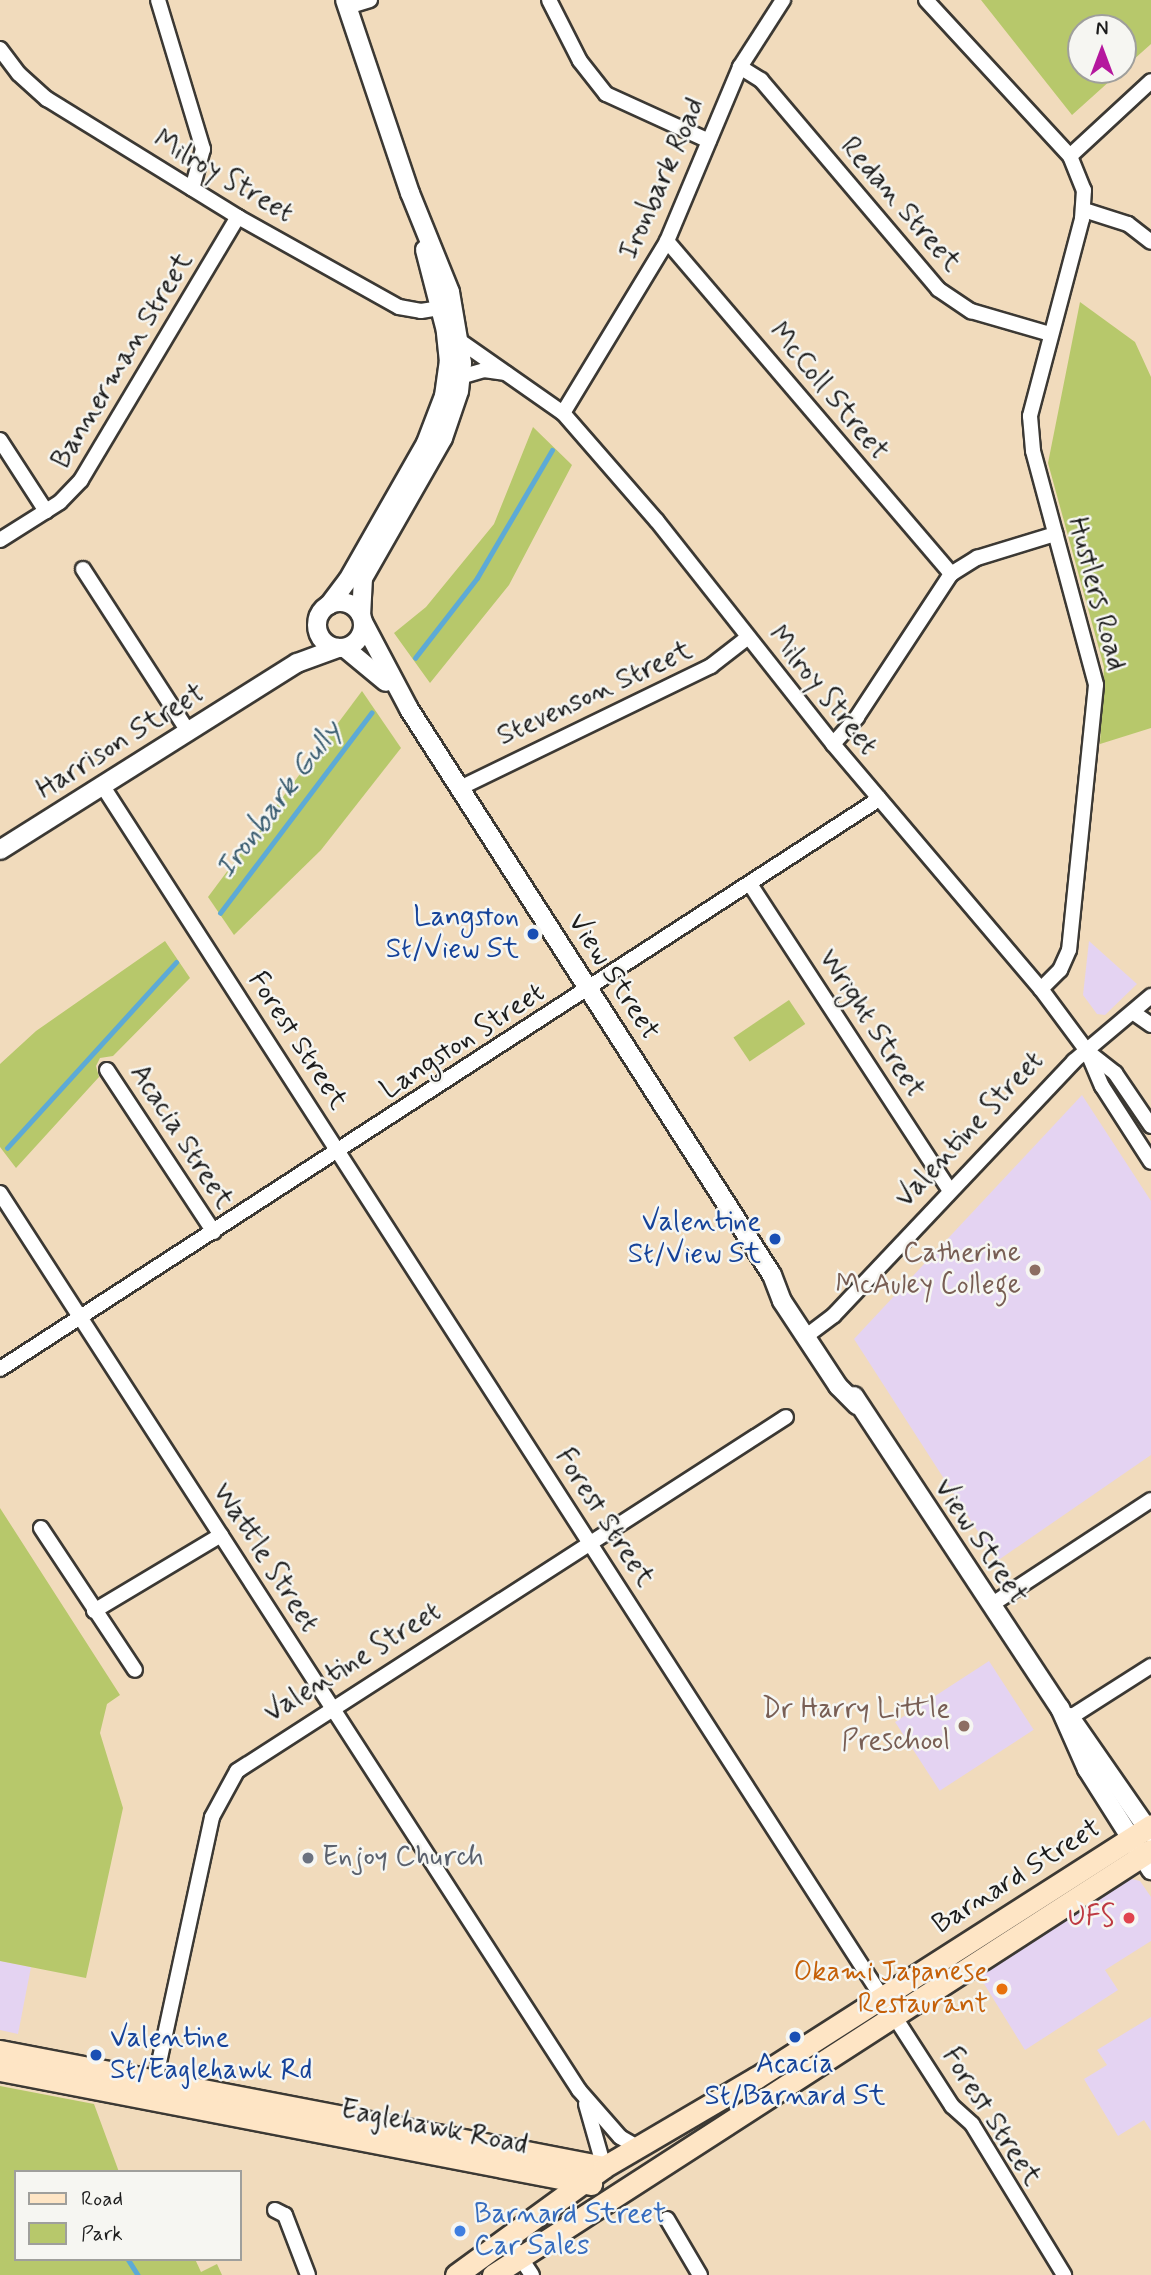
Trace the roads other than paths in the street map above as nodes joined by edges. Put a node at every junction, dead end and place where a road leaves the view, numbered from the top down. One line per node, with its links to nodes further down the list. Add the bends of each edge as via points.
1 (158, 0): 12 (street, via 203,149)
2 (370, 0): 6 (street)
3 (549, 0): 10 (street, via 580,61 606,94)
4 (783, 0): 8 (street, Ironbark Road)
5 (926, 0): 11 (street)
6 (346, 3): 13 (street)
7 (0, 49): 12 (street, Milroy Street, via 47,99)
8 (740, 67): 10 (street, Ironbark Road); 19 (street, Redan Street, via 761,80 938,289 971,311)
9 (1151, 81): 11 (street)
10 (709, 141): 16 (street, Ironbark Road)
11 (1070, 156): 14 (street, via 1082,181)
12 (192, 189): 15 (street, Milroy Street)
13 (410, 193): 18 (street); 20 (street, via 443,271)
14 (1084, 210): 17 (street, via 1128,224); 19 (street, Hustlers Road)
15 (239, 217): 18 (street, Milroy Street, via 399,307); 25 (street, Bannerman Street, via 81,480)
16 (667, 241): 23 (street, Ironbark Road); 29 (street, McColl Street)
17 (1151, 242)
18 (441, 308): 21 (street)
19 (1051, 334): 26 (street, Hustlers Road, via 1030,425)
20 (460, 341): 21 (street); 22 (street, Milroy Street)
21 (457, 367): 22 (street); 30 (street, via 425,443 348,580); 31 (street, via 443,438 363,578)
22 (508, 373): 23 (street, Milroy Street)
23 (563, 413): 33 (street, Milroy Street, via 657,522)
24 (0, 440): 25 (street)
25 (46, 511): 27 (street, Bannerman Street)
26 (1055, 534): 29 (street, via 977,558); 45 (street, Hustlers Road, via 1096,685 1069,950 1060,970)
27 (0, 540)
28 (83, 569): 37 (street)
29 (951, 574): 38 (street, via 857,717)
30 (329, 605): 31 (street, via 351,605); 32 (street, via 319,615)
31 (362, 618): 34 (street, via 361,635); 36 (street, View Street)
32 (317, 630): 34 (street, via 324,643); 35 (street, Harrison Street, via 301,650)
33 (747, 638): 38 (street, Milroy Street); 40 (street, Stevenson Street, via 711,666)
34 (341, 648): 35 (street, Harrison Street, via 298,663); 36 (street, View Street, via 371,666)
35 (236, 700): 37 (street, Harrison Street)
36 (409, 709): 40 (street, View Street)
37 (188, 731): 39 (street, Harrison Street)
38 (833, 744): 41 (street, Milroy Street)
39 (102, 785): 42 (street, Harrison Street); 52 (street, Forest Street)
40 (460, 788): 44 (street, View Street)
41 (879, 799): 43 (street, Langston Street); 45 (street, Milroy Street)
42 (0, 850)
43 (750, 884): 44 (street, Langston Street); 54 (street, Wright Street)
44 (590, 989): 52 (street, Langston Street); 58 (street, View Street, via 772,1275 782,1301)
45 (1041, 989): 49 (street, Milroy Street)
46 (1151, 996): 47 (street, Valentine Street)
47 (1134, 1013): 48 (street); 49 (street, Valentine Street)
48 (1151, 1025)
49 (1087, 1051): 51 (street, via 1115,1073); 53 (street, via 1102,1086); 54 (street, Valentine Street)
50 (107, 1070): 56 (street, Acacia Street)
51 (1151, 1126)
52 (339, 1151): 56 (street, Langston Street); 64 (street, Forest Street)
53 (1151, 1161)
54 (950, 1191): 58 (street, Valentine Street)
55 (0, 1193): 57 (street, Wattle Street)
56 (214, 1232): 57 (street, Langston Street)
57 (80, 1318): 59 (street, Langston Street); 63 (street, Wattle Street)
58 (810, 1334): 65 (street, View Street, via 838,1386 858,1405)
59 (0, 1369)
60 (786, 1417): 64 (street, Valentine Street)
61 (1151, 1500): 65 (street)
62 (41, 1528): 66 (street)
63 (221, 1535): 66 (street); 69 (street, Wattle Street)
64 (592, 1544): 69 (street, Valentine Street); 72 (street, Forest Street)
65 (992, 1605): 70 (street, View Street)
66 (94, 1611): 68 (street)
67 (1151, 1666): 70 (street)
68 (135, 1670)
69 (334, 1710): 76 (street, Wattle Street); 77 (street, Valentine Street, via 241,1767 217,1802)
70 (1065, 1713): 71 (street, View Street)
71 (1146, 1843): 72 (main road, Barnard Street); 73 (main road, Barnard Street)
72 (883, 1995): 73 (street, Forest Street); 78 (main road, Barnard Street)
73 (896, 2014): 80 (main road, Barnard Street); 92 (street, Forest Street, via 952,2106 972,2124)
74 (0, 2051): 77 (main road, Eaglehawk Road)
75 (0, 2070): 77 (main road, Eaglehawk Road)
76 (579, 2090): 78 (street, Wattle Street, via 620,2137); 79 (street, Wattle Street, via 597,2132)
77 (153, 2091): 79 (main road, Eaglehawk Road); 81 (main road, Eaglehawk Road)
78 (639, 2148): 79 (main road, Barnard Street)
79 (604, 2167): 82 (main road, Barnard Street)
80 (651, 2172): 82 (main road, Eaglehawk Road); 87 (main road, Barnard Street)
81 (524, 2174): 82 (main road, Eaglehawk Road); 85 (main road, via 538,2197)
82 (584, 2183): 85 (main road, Barnard Street)
83 (275, 2210): 88 (street, via 285,2215)
84 (667, 2219): 91 (street)
85 (531, 2223): 86 (main road, Barnard Street)
86 (508, 2239): 87 (street); 89 (main road, Barnard Street)
87 (526, 2266): 90 (main road, Barnard Street)
88 (308, 2275)
89 (456, 2275)
90 (493, 2275)
91 (700, 2275)
92 (1064, 2275)

